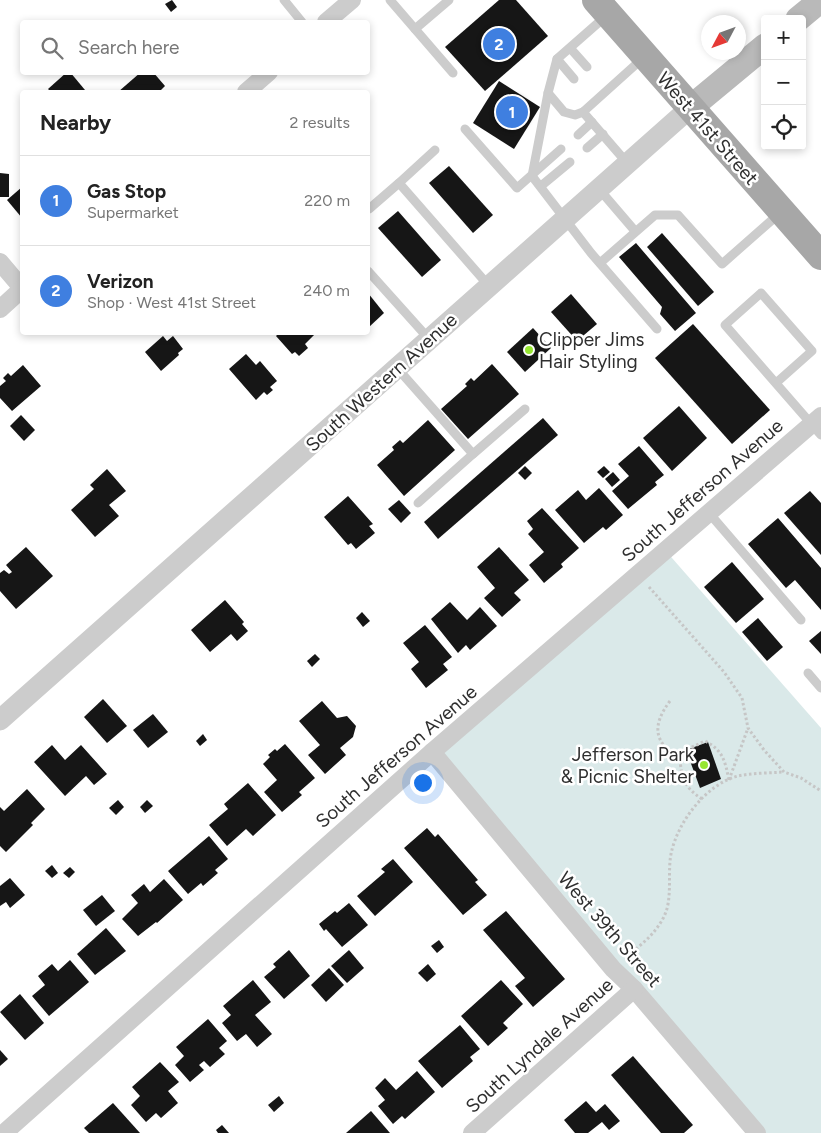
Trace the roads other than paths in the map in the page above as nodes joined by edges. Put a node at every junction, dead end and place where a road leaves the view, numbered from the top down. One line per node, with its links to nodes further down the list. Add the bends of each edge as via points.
1 (284, 0): 8 (lane)
2 (352, 0): 9 (street)
3 (390, 0): 10 (lane)
4 (449, 0): 10 (lane)
5 (821, 0): 7 (main road)
6 (602, 7): 11 (lane); 13 (main road, West 41st Street)
7 (803, 15)
8 (300, 20)
9 (328, 20)
10 (415, 29): 16 (lane)
11 (570, 48): 14 (lane); 15 (lane)
12 (761, 49): 23 (main road, South Western Avenue)
13 (645, 56): 21 (lane); 23 (main road, West 41st Street)
14 (557, 59): 18 (lane); 22 (lane)
15 (587, 67)
16 (453, 73)
17 (266, 75): 20 (street)
18 (574, 79)
19 (600, 82): 21 (lane)
20 (248, 90)
21 (607, 90): 24 (lane, via 591,98)
22 (548, 93): 24 (lane, via 564,112 575,115); 34 (lane)
23 (690, 108): 33 (street, South Western Avenue); 39 (main road, West 41st Street)
24 (583, 112): 25 (lane)
25 (592, 122): 27 (lane); 28 (lane)
26 (465, 129): 34 (lane, via 517,188)
27 (603, 134): 29 (lane); 33 (lane)
28 (578, 135)
29 (587, 148)
30 (561, 149): 34 (lane)
31 (435, 150): 35 (lane)
32 (570, 162): 36 (lane)
33 (628, 164): 37 (street, South Western Avenue)
34 (532, 176): 36 (lane)
35 (399, 183): 38 (lane); 47 (lane)
36 (541, 186): 40 (lane)
37 (598, 189): 40 (street, South Western Avenue); 41 (lane)
38 (370, 208)
39 (781, 212): 41 (lane, via 722,264 678,215 655,215); 42 (main road, West 41st Street)
40 (564, 220): 44 (lane); 47 (street, South Western Avenue)
41 (635, 231): 44 (lane)
42 (821, 256)
43 (0, 262): 46 (street)
44 (600, 263): 50 (lane)
45 (370, 273): 51 (lane)
46 (20, 286)
47 (489, 286): 51 (street, South Western Avenue)
48 (20, 290): 49 (street)
49 (0, 309)
50 (657, 329)
51 (429, 340): 52 (street, South Western Avenue)
52 (397, 368): 56 (lane); 62 (street, South Western Avenue)
53 (776, 382): 53 (lane, via 725,325 761,293 812,351); 55 (lane)
54 (524, 408): 56 (lane)
55 (818, 425): 58 (street, South Jefferson Avenue)
56 (473, 454): 57 (lane)
57 (418, 503)
58 (709, 513): 59 (lane); 63 (street, South Jefferson Avenue)
59 (801, 620)
60 (808, 672): 61 (lane)
61 (821, 688)
62 (0, 720)
63 (432, 752): 64 (street, West 39th Street, via 613,969); 65 (street, South Jefferson Avenue)
64 (634, 989): 66 (street, South Lyndale Avenue); 67 (street, West 39th Street)
65 (4, 1133)
66 (472, 1133)
67 (757, 1133)

